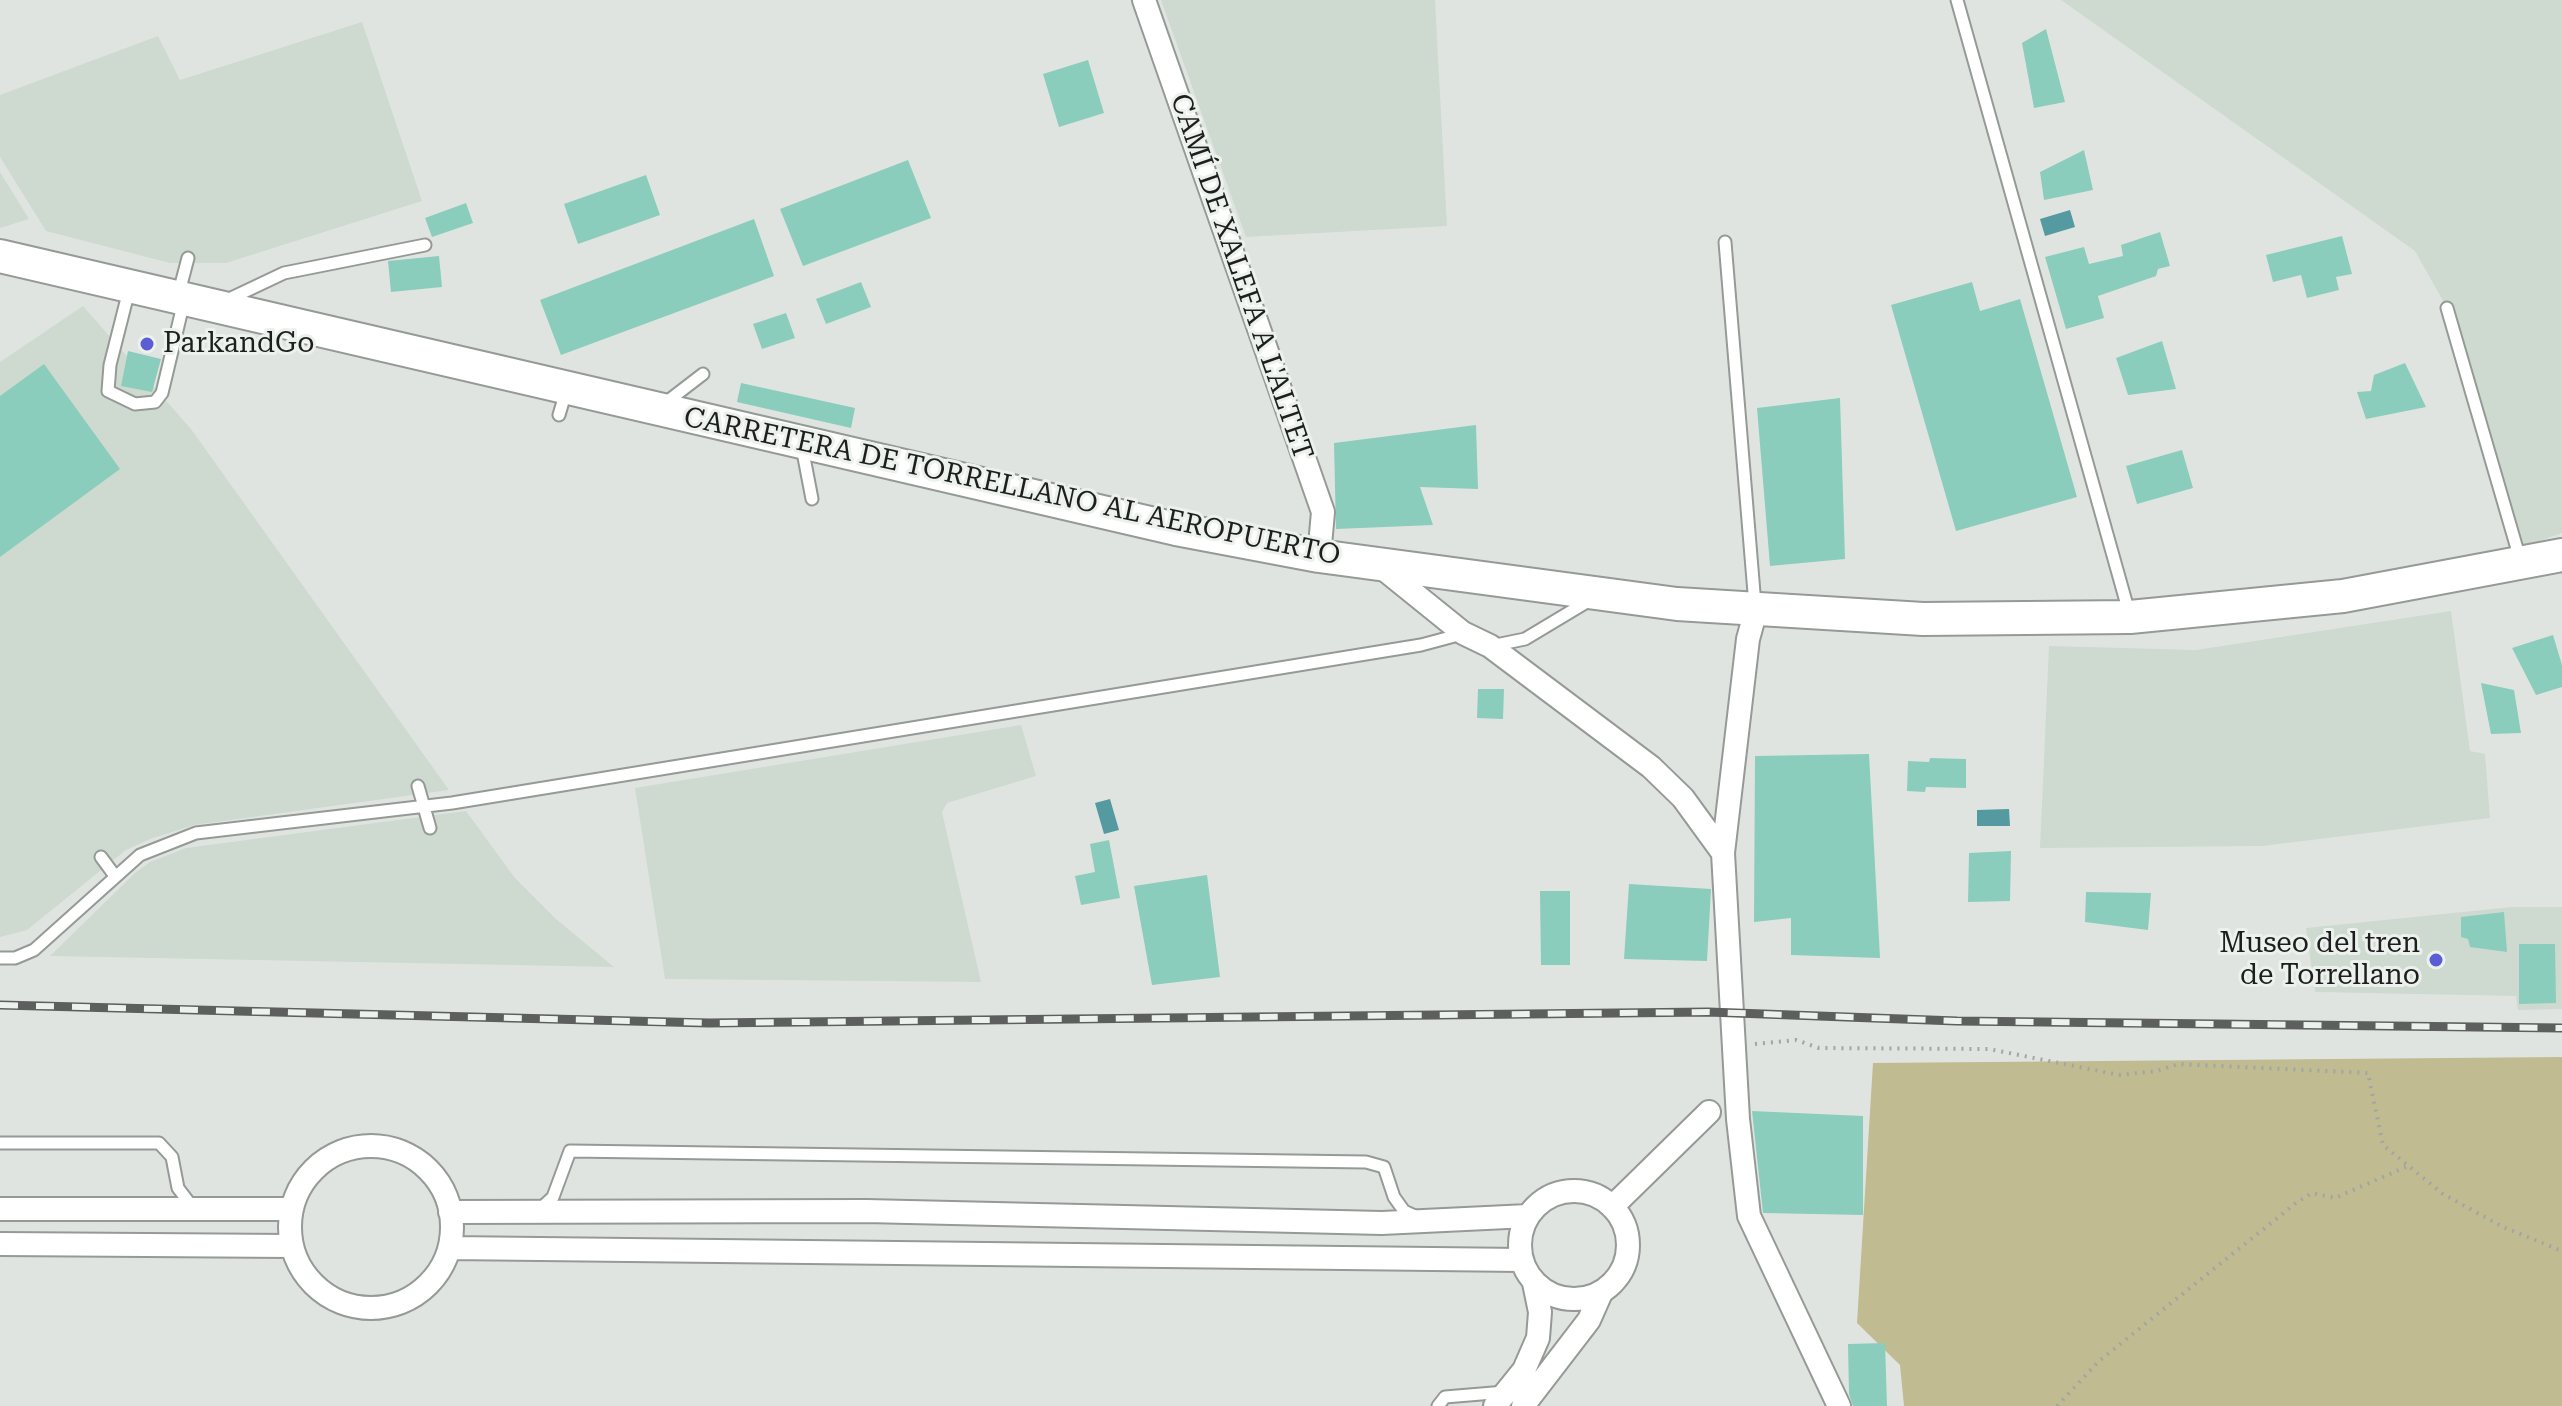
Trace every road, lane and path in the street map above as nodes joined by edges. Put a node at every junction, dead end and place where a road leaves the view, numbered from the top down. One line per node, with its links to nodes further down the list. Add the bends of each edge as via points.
1 (1144, 0): 16 (street, CAMÍ DE XALEFA A L'ALTET, via 1323,512)
2 (1957, 0): 21 (lane)
3 (1725, 242): 20 (lane)
4 (425, 245): 9 (lane, via 284,273)
5 (0, 256): 7 (street, CARRETERA DE TORRELLANO AL AEROPUERTO)
6 (188, 258): 8 (lane)
7 (130, 286): 8 (street, CARRETERA DE TORRELLANO AL AEROPUERTO); 8 (lane, via 108,391 135,404 155,402 162,393)
8 (181, 298): 9 (street, CARRETERA DE TORRELLANO AL AEROPUERTO)
9 (216, 306): 12 (street, CARRETERA DE TORRELLANO AL AEROPUERTO, via 563,401)
10 (2447, 308): 17 (lane)
11 (703, 374): 12 (lane)
12 (657, 409): 13 (street, CARRETERA DE TORRELLANO AL AEROPUERTO)
13 (801, 442): 14 (lane); 16 (street, CARRETERA DE TORRELLANO AL AEROPUERTO, via 1176,529)
14 (812, 499)
15 (2562, 555): 17 (street, CARRETERA DE TORRELLANO AL AEROPUERTO)
16 (1319, 556): 18 (street, CARRETERA DE TORRELLANO AL AEROPUERTO)
17 (2522, 564): 21 (street, CARRETERA DE TORRELLANO AL AEROPUERTO, via 2343,596)
18 (1380, 566): 19 (street, CARRETERA DE TORRELLANO AL AEROPUERTO); 22 (street)
19 (1600, 594): 20 (street, CARRETERA DE TORRELLANO AL AEROPUERTO); 23 (lane, via 1525,639)
20 (1756, 610): 21 (street, CARRETERA DE TORRELLANO AL AEROPUERTO, via 1923,619); 27 (street, via 1748,639)
21 (2130, 617)
22 (1463, 633): 23 (street); 25 (lane, via 1374,653)
23 (1490, 646): 27 (street, via 1651,767 1683,798)
24 (418, 786): 25 (lane)
25 (426, 806): 26 (lane); 29 (lane, via 196,833 140,855)
26 (430, 828)
27 (1723, 853): 31 (street)
28 (101, 857): 29 (lane)
29 (115, 876): 30 (lane, via 34,950)
30 (0, 958)
31 (1736, 1046): 34 (path, via 1796,1040 1819,1048 1989,1049 2119,1075 2178,1064 2368,1073 2383,1145); 52 (street, via 1749,1216)
32 (1709, 1112): 35 (street)
33 (0, 1143): 37 (lane, via 159,1143 172,1157 178,1188)
34 (2408, 1166): 46 (path, via 2443,1194); 53 (path, via 2335,1198 2312,1193 2296,1203 2099,1361)
35 (1612, 1207): 41 (street, via 1591,1193 1573,1190 1547,1198); 49 (street, via 1627,1231 1629,1249 1625,1267)
36 (0, 1209): 37 (street)
37 (194, 1209): 38 (street)
38 (292, 1209): 39 (street, via 311,1172 332,1156 357,1147 383,1147 408,1155 430,1171); 44 (street)
39 (450, 1212): 40 (street); 45 (street)
40 (538, 1212): 42 (street, via 866,1211); 42 (lane, via 553,1197 570,1151 1366,1162 1384,1167 1404,1211)
41 (1528, 1216): 42 (street); 47 (street, via 1521,1233)
42 (1427, 1221)
43 (0, 1244): 44 (street)
44 (291, 1246): 45 (street, via 319,1290 368,1309 395,1305 420,1292 439,1272)
45 (450, 1248): 47 (street)
46 (2562, 1251)
47 (1522, 1260): 48 (street)
48 (1534, 1283): 49 (street, via 1566,1300); 50 (street, via 1538,1338)
49 (1601, 1293): 50 (street, via 1589,1320)
50 (1508, 1401): 51 (lane, via 1445,1397)
51 (1438, 1406)
52 (1839, 1406)
53 (2057, 1406)

